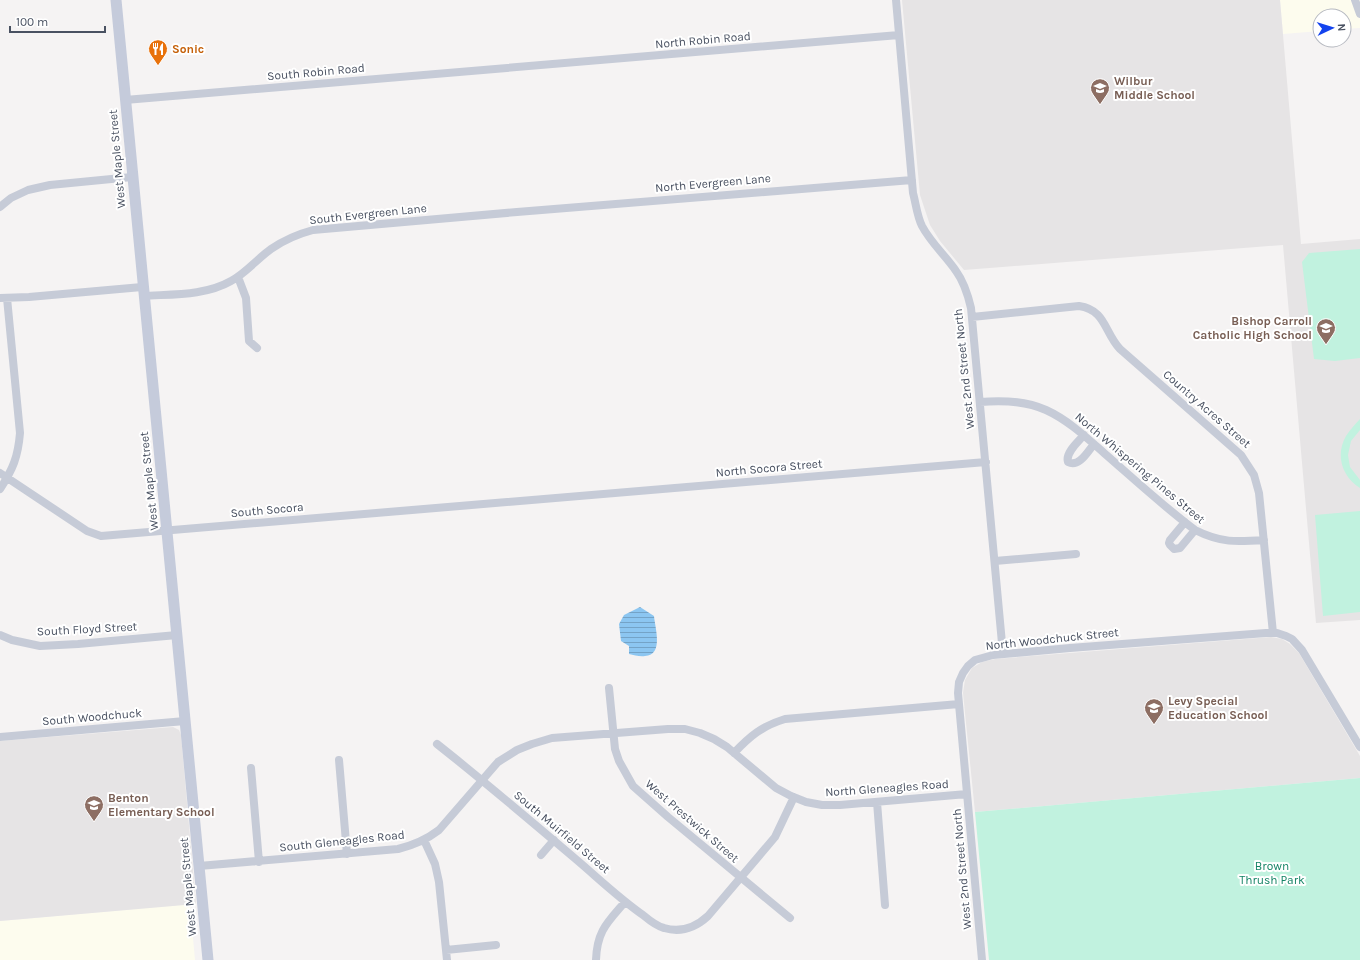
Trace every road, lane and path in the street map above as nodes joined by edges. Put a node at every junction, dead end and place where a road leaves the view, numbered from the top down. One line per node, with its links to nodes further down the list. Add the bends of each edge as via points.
1 (116, 0): 7 (main road, West Maple Street)
2 (896, 0): 5 (street, West 2nd Street North)
3 (1355, 0): 4 (street)
4 (1360, 14)
5 (899, 35): 6 (street, North Robin Road); 9 (street, West 2nd Street North)
6 (509, 68): 7 (street, South Robin Road)
7 (125, 100): 8 (main road, West Maple Street)
8 (132, 177): 10 (street, via 50,185 28,190); 13 (main road, West Maple Street)
9 (912, 180): 11 (street, North Evergreen Lane); 15 (street, West 2nd Street North, via 921,224 963,283)
10 (0, 207)
11 (517, 212): 12 (street, South Evergreen Lane, via 313,230 300,233 271,249)
12 (238, 276): 13 (street, South Evergreen Lane, via 230,282 207,290); 16 (street, via 246,298 249,341)
13 (143, 291): 14 (street, South Evergreen Lane); 26 (main road, West Maple Street)
14 (4, 298): 22 (street, via 20,433 16,462)
15 (972, 316): 17 (street, West 2nd Street North); 28 (street, Country Acres Street, via 1079,306 1097,313 1120,349 1246,460 1257,484)
16 (257, 348)
17 (980, 402): 18 (street, North Whispering Pines Street, via 1022,403 1045,409); 20 (street, West 2nd Street North)
18 (1084, 435): 19 (street, North Whispering Pines Street); 19 (street, via 1067,457 1068,462 1078,463)
19 (1094, 444): 25 (street, North Whispering Pines Street)
20 (986, 462): 24 (street, North Socora Street); 30 (street, West 2nd Street North)
21 (0, 473): 22 (street, South Socora)
22 (7, 478): 23 (street); 26 (street, South Socora, via 87,531 101,536)
23 (0, 489)
24 (555, 498): 26 (street, South Socora)
25 (1185, 522): 27 (street, North Whispering Pines Street); 27 (street, via 1170,540 1171,547 1180,548)
26 (167, 530): 33 (main road, West Maple Street)
27 (1195, 530): 28 (street, North Whispering Pines Street, via 1222,540)
28 (1264, 540): 31 (street, Country Acres Street)
29 (1076, 554): 30 (street)
30 (995, 561): 34 (street, West 2nd Street North)
31 (1273, 633): 34 (street, North Woodchuck Street); 41 (street, North Woodchuck Street, via 1292,639 1299,647)
32 (0, 635): 33 (street, South Floyd Street, via 40,646)
33 (177, 635): 37 (main road, West Maple Street)
34 (1003, 654): 36 (street, North Woodchuck Street, via 982,657 968,666 959,682)
35 (609, 688): 38 (street, West Prestwick Street)
36 (959, 704): 42 (street, via 785,719 758,730); 46 (street, West 2nd Street North)
37 (186, 721): 39 (street, South Woodchuck); 54 (main road, West Maple Street)
38 (614, 732): 42 (street, North Gleneagles Road, via 685,730 714,739); 45 (street, South Gleneagles Road, via 552,738 532,744 498,762); 55 (street, West Prestwick Street, via 619,761 633,786)
39 (0, 737)
40 (437, 744): 45 (street, South Muirfield Street)
41 (1360, 747)
42 (734, 753): 47 (street, North Gleneagles Road, via 776,788)
43 (339, 760): 51 (street)
44 (251, 768): 53 (street)
45 (482, 780): 49 (street, South Gleneagles Road, via 439,830); 50 (street, South Muirfield Street)
46 (967, 794): 48 (street, North Gleneagles Road); 64 (street, West 2nd Street North)
47 (794, 797): 48 (street, North Gleneagles Road, via 822,805); 55 (street, South Muirfield Street, via 775,837)
48 (877, 802): 57 (street)
49 (424, 840): 51 (street, South Gleneagles Road, via 398,849); 60 (street, via 435,864 439,882)
50 (554, 840): 52 (street); 56 (street, South Muirfield Street)
51 (347, 854): 53 (street, South Gleneagles Road)
52 (541, 855)
53 (259, 862): 54 (street, South Gleneagles Road)
54 (200, 866): 61 (main road, West Maple Street)
55 (741, 878): 56 (street, South Muirfield Street, via 700,924 680,930 662,928); 58 (street, West Prestwick Street)
56 (625, 902): 63 (street, via 601,932)
57 (885, 905)
58 (790, 918)
59 (496, 946): 60 (street)
60 (446, 950): 62 (street)
61 (208, 960)
62 (447, 960)
63 (596, 960)
64 (982, 960)

